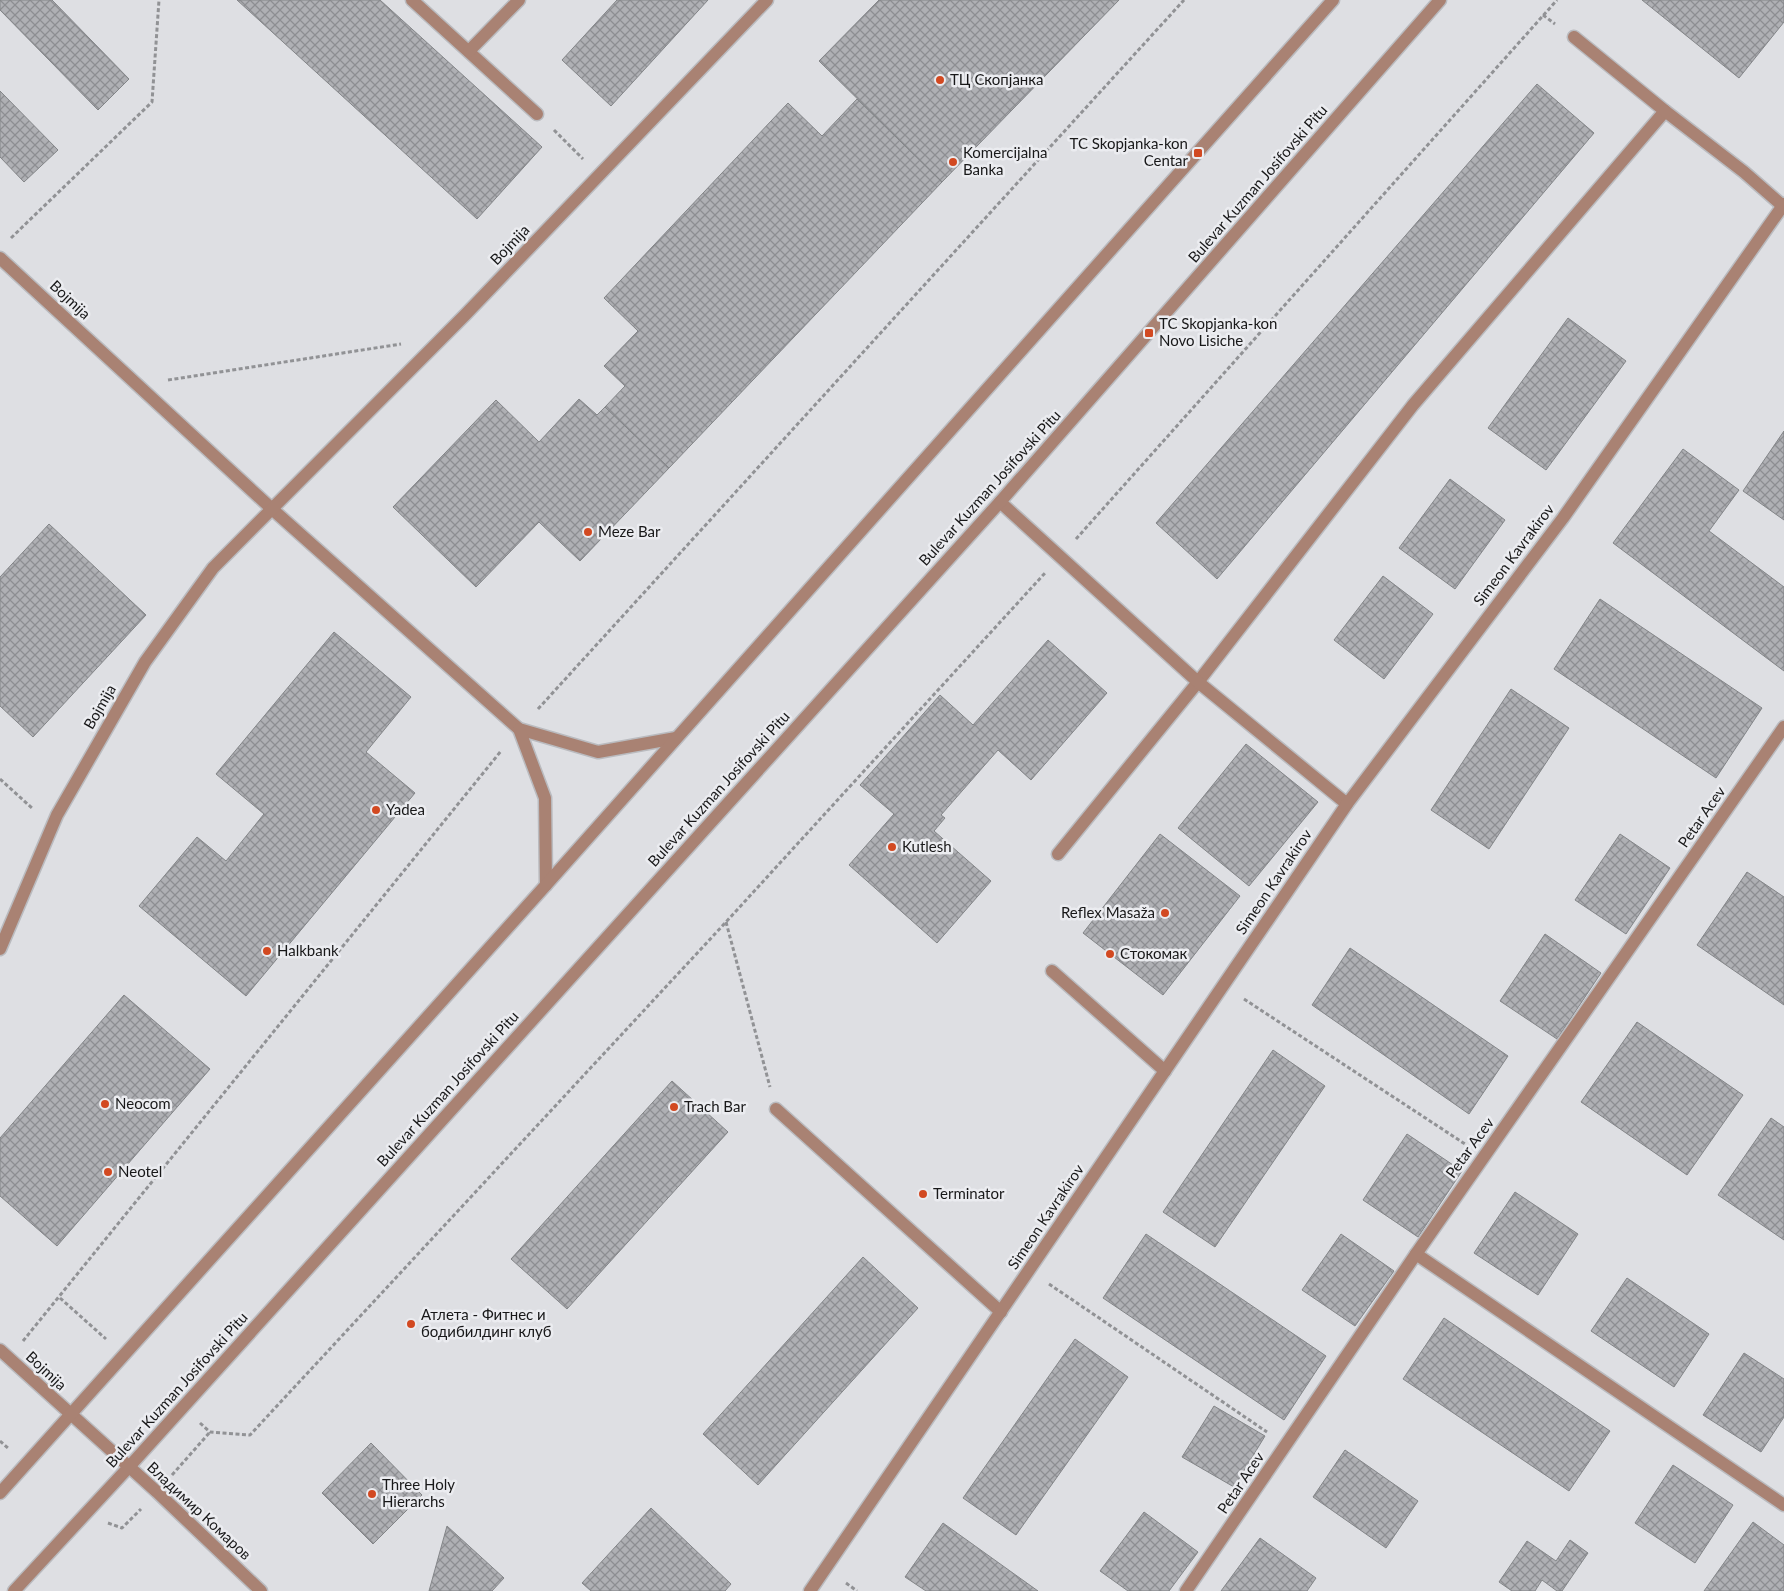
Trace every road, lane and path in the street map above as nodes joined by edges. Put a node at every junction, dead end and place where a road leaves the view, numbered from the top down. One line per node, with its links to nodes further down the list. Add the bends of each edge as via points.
1 (159, 0): 15 (path, via 152,102)
2 (412, 0): 10 (street)
3 (519, 0): 10 (street)
4 (767, 0): 13 (street, Bojmija)
5 (1184, 0): 24 (path)
6 (1333, 0): 25 (street)
7 (1440, 0): 19 (street, Bulevar Kuzman Josifovski Pitu)
8 (1557, 0): 21 (path)
9 (1574, 37): 11 (street)
10 (469, 51): 12 (street)
11 (1665, 111): 14 (street); 22 (street, via 1413,405)
12 (537, 114): 13 (path)
13 (600, 174): 20 (street, Bojmija)
14 (1784, 206): 27 (street, Simeon Kavrakirov, via 1563,518)
15 (7, 242)
16 (0, 258): 18 (street, Bojmija)
17 (403, 344): 18 (path)
18 (138, 385): 20 (street, Bojmija)
19 (1000, 502): 21 (street); 46 (street, Bulevar Kuzman Josifovski Pitu)
20 (272, 509): 24 (street, Bojmija); 28 (street, Bojmija, via 213,568 151,654)
21 (1060, 556): 22 (street); 31 (path)
22 (1198, 682): 27 (street); 29 (street)
23 (1784, 727): 37 (street, Petar Acev)
24 (519, 729): 25 (street, via 598,752); 30 (street, via 545,798); 40 (path)
25 (676, 738): 30 (street)
26 (0, 779): 28 (path)
27 (1347, 804): 34 (street, Simeon Kavrakirov)
28 (52, 826): 32 (street, Bojmija)
29 (1058, 854)
30 (546, 884): 43 (street)
31 (726, 922): 36 (path); 47 (path, via 250,1435 210,1432)
32 (0, 949)
33 (1052, 971): 35 (street)
34 (1223, 985): 35 (street, Simeon Kavrakirov); 37 (path)
35 (1165, 1071): 39 (street, Simeon Kavrakirov)
36 (776, 1109): 41 (street)
37 (1484, 1156): 38 (street, Petar Acev)
38 (1416, 1254): 45 (street, Petar Acev); 49 (street)
39 (1030, 1270): 41 (street, Simeon Kavrakirov); 45 (path)
40 (60, 1298): 42 (path); 43 (path)
41 (1001, 1312): 52 (street, Simeon Kavrakirov)
42 (4, 1354): 44 (street, Bojmija)
43 (123, 1354): 44 (street)
44 (71, 1415): 46 (street, Владимир Комаров); 48 (street)
45 (1286, 1445): 53 (street, Petar Acev)
46 (128, 1468): 47 (street, Владимир Комаров); 50 (street, Bulevar Kuzman Josifovski Pitu)
47 (157, 1492): 51 (street, Владимир Комаров)
48 (0, 1493)
49 (1784, 1505)
50 (14, 1591)
51 (261, 1591)
52 (810, 1591)
53 (1186, 1591)

